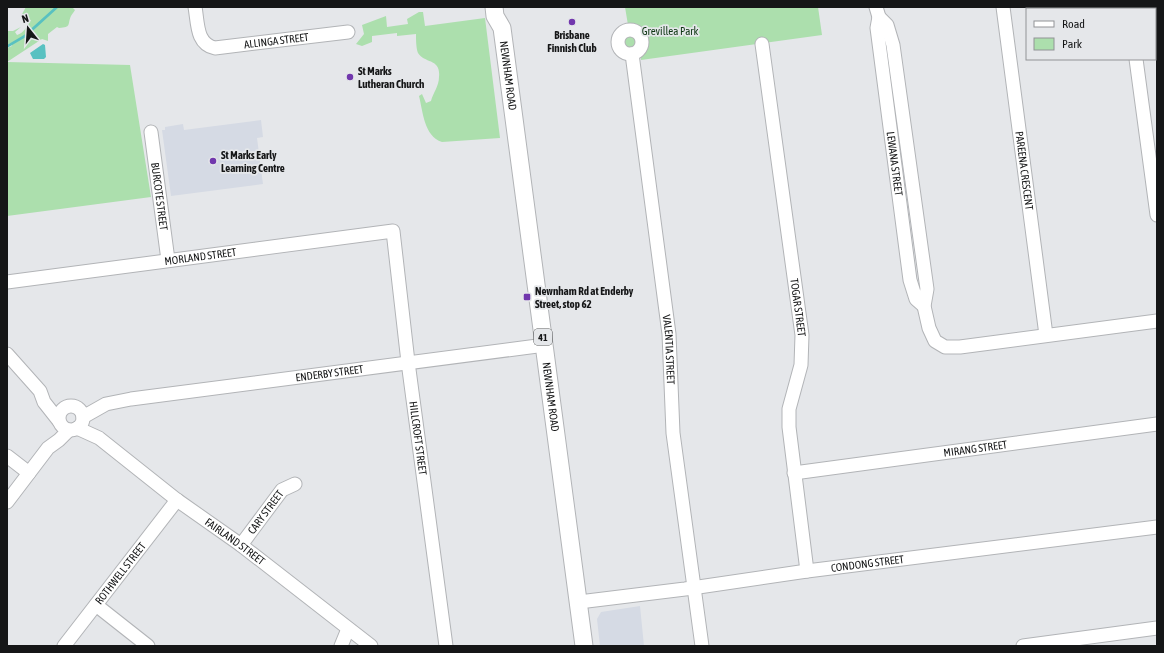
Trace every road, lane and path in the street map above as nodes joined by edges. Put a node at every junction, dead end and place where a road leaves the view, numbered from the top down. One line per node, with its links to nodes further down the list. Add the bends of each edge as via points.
1 (195, 7): 7 (street, ALLINGA STREET, via 200,38 210,47 220,48)
2 (494, 7): 6 (main road, NEWNHAM ROAD / 41)
3 (505, 7): 6 (main road, NEWNHAM ROAD / 41)
4 (1003, 7): 17 (street, PAREENA CRESCENT)
5 (878, 12): 17 (street, LEWANA STREET, via 877,28 910,280 916,298 924,306 935,341 945,347 960,347)
6 (502, 28): 18 (main road, NEWNHAM ROAD / 41)
7 (348, 32)
8 (762, 44): 28 (street, TOGAR STREET, via 802,335 801,365 789,409)
9 (632, 54): 35 (street, VALENTIA STREET, via 669,334 673,433)
10 (1136, 60): 12 (street)
11 (151, 132): 14 (street, BURCOTE STREET)
12 (1157, 216)
13 (393, 231): 14 (street, MORLAND STREET); 20 (street, HILLCROFT STREET)
14 (168, 260): 15 (street, MORLAND STREET)
15 (7, 282)
16 (1157, 321): 17 (street, LEWANA STREET)
17 (1046, 335)
18 (544, 345): 20 (street, ENDERBY STREET); 36 (main road, NEWNHAM ROAD / 41)
19 (7, 354): 21 (street, FAIRLAND STREET)
20 (408, 362): 22 (street, ENDERBY STREET); 44 (street, HILLCROFT STREET)
21 (40, 390): 23 (street, FAIRLAND STREET); 24 (street, FAIRLAND STREET, via 44,402)
22 (114, 402): 23 (street, ENDERBY STREET, via 100,401); 24 (street, ENDERBY STREET)
23 (69, 406): 24 (street, FAIRLAND STREET, via 80,410); 24 (street, via 60,413)
24 (72, 423): 27 (street); 30 (street, FAIRLAND STREET, via 90,423 99,438)
25 (1157, 424): 28 (street, MIRANG STREET)
26 (7, 456): 27 (street)
27 (29, 473): 31 (street)
28 (794, 473): 34 (street, TOGAR STREET)
29 (295, 484): 33 (street, CARY STREET, via 282,490)
30 (177, 500): 33 (street, FAIRLAND STREET); 37 (street, ROTHWELL STREET)
31 (7, 502)
32 (1157, 527): 34 (street, CONDONG STREET)
33 (241, 545): 39 (street, FAIRLAND STREET)
34 (807, 571): 35 (street, CONDONG STREET)
35 (694, 587): 36 (street, CONDONG STREET); 46 (street, VALENTIA STREET)
36 (579, 602): 45 (main road, NEWNHAM ROAD / 41)
37 (96, 605): 40 (street, ROTHWELL STREET); 41 (street)
38 (1157, 628): 47 (street)
39 (348, 629): 42 (street); 43 (street, FAIRLAND STREET)
40 (64, 646)
41 (148, 646)
42 (341, 646)
43 (371, 646)
44 (446, 646)
45 (584, 646)
46 (702, 646)
47 (1023, 646)

